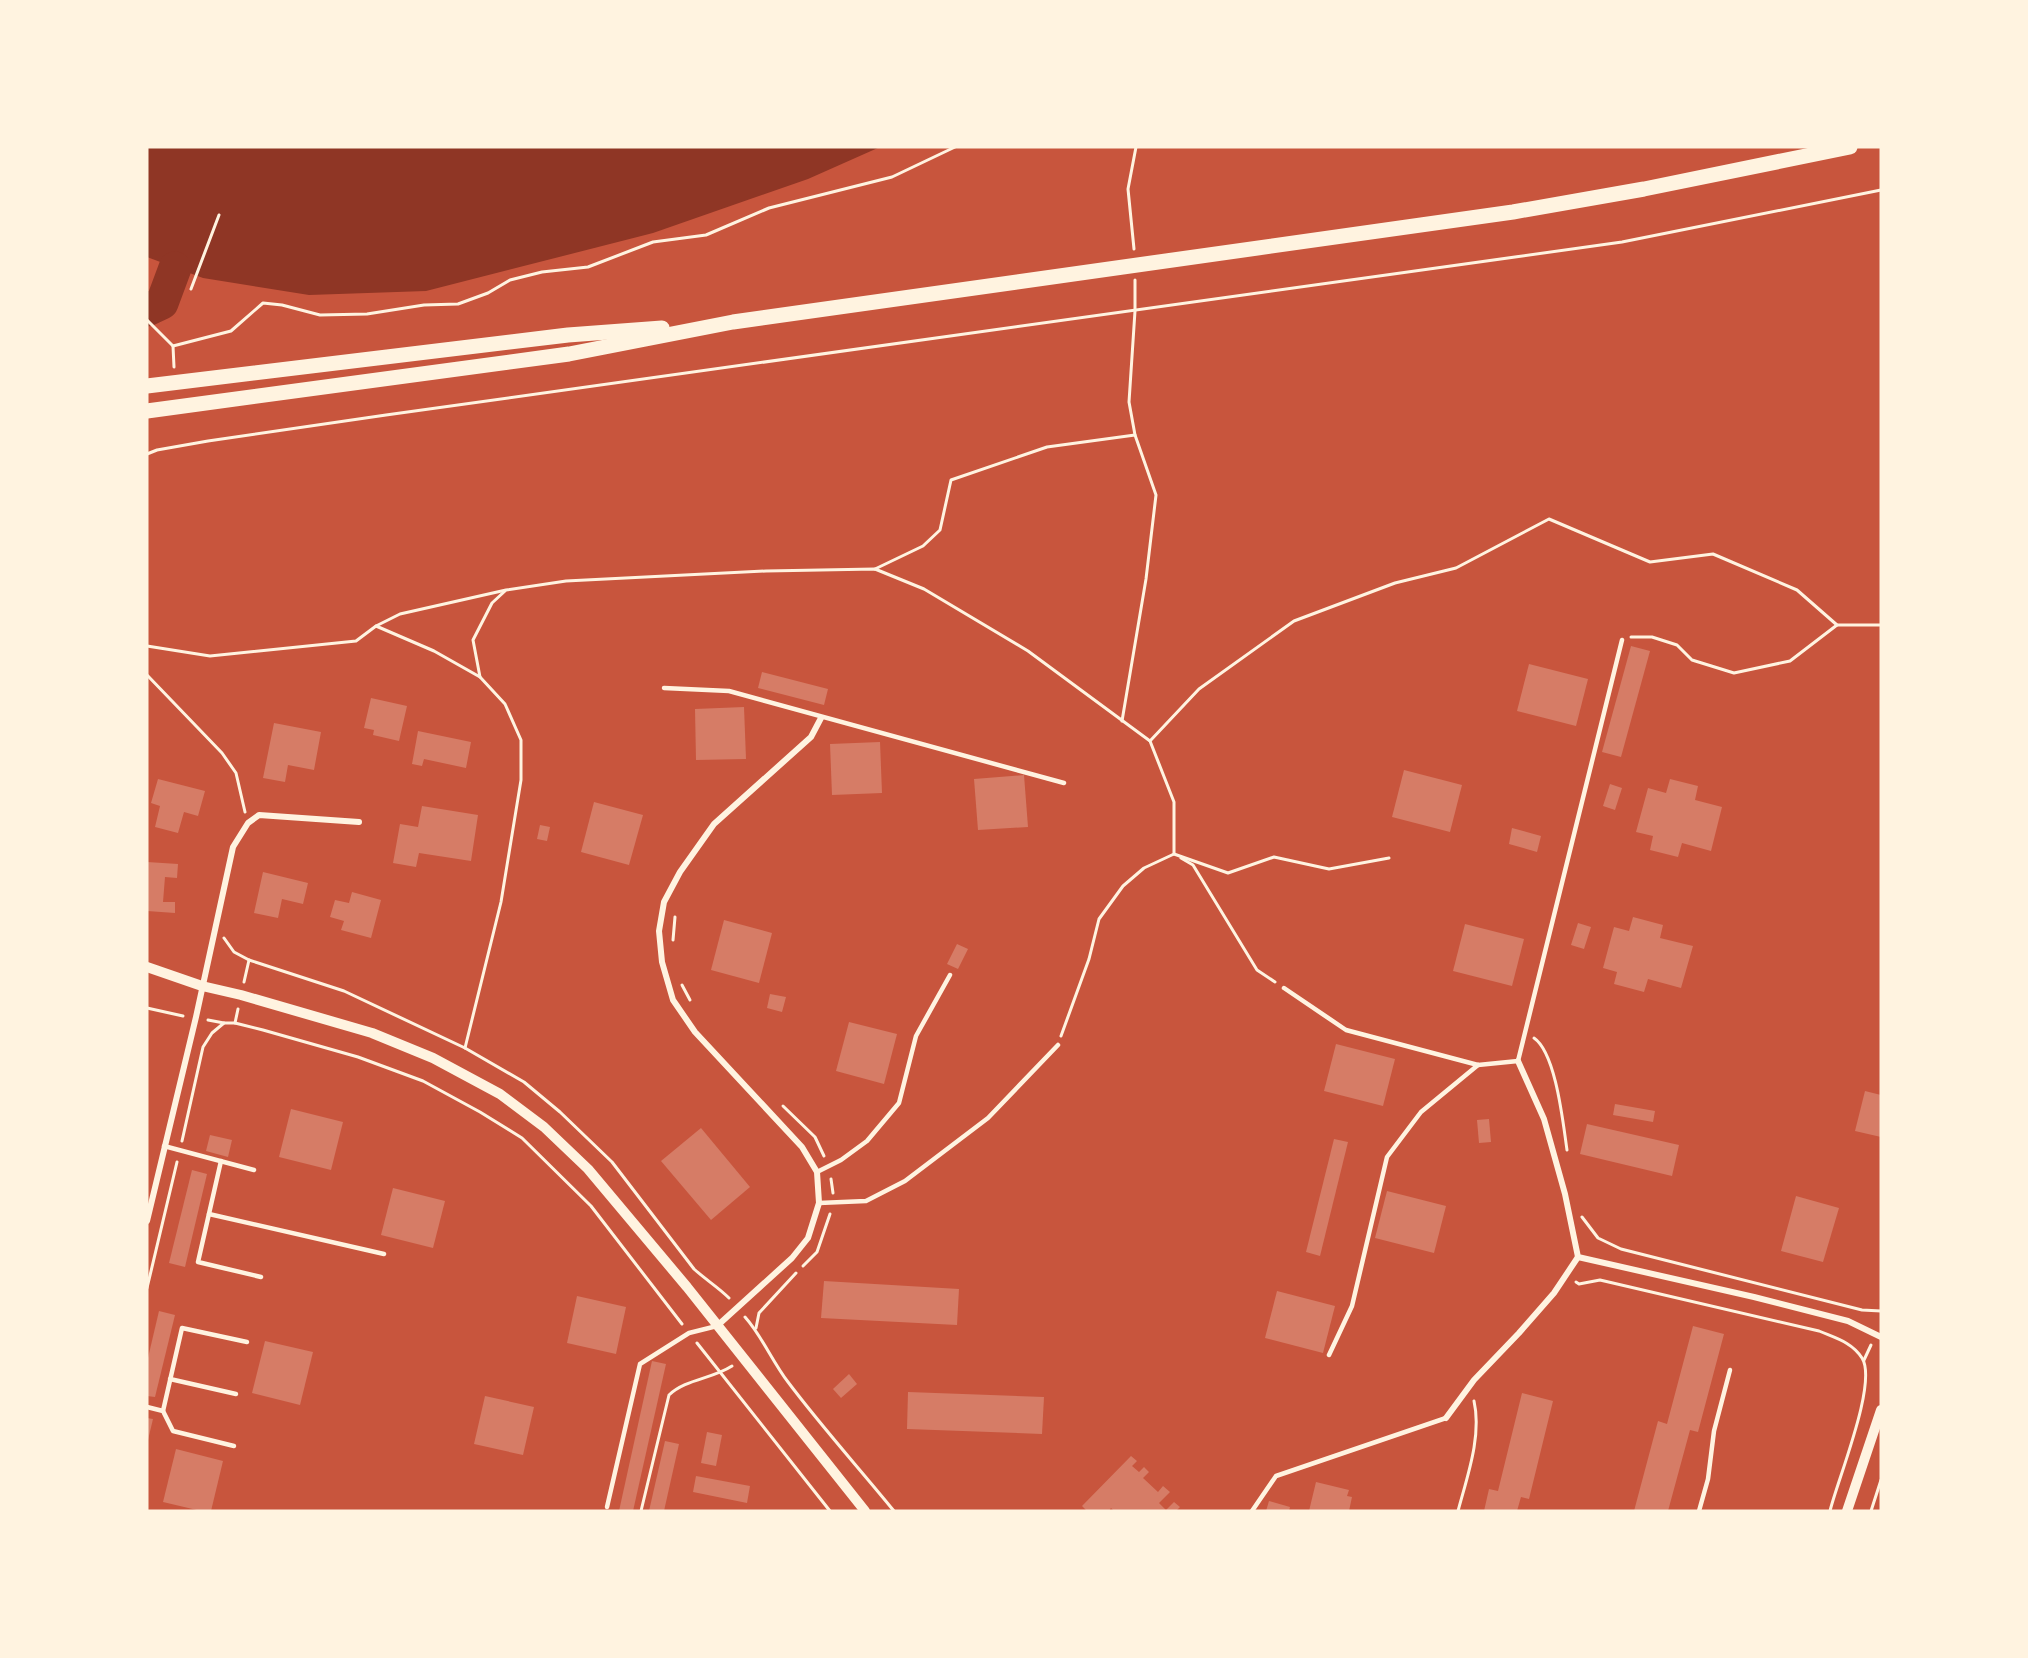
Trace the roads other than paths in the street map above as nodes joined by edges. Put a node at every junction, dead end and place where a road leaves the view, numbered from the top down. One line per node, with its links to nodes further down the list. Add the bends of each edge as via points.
1 (1850, 147): 2 (highway, via 1535,208)
2 (734, 322): 3 (highway, via 568,335); 4 (highway, via 569,354)
3 (147, 386)
4 (147, 411)
5 (1622, 640): 15 (lane)
6 (664, 688): 7 (lane, via 729,691)
7 (821, 717): 8 (lane); 20 (street, via 811,737 714,824 664,902 659,930 662,962 673,1000 695,1032 802,1147)
8 (1064, 783)
9 (359, 822): 12 (street, via 259,815 248,823 233,847)
10 (147, 967): 12 (street)
11 (950, 975): 20 (lane, via 916,1036 899,1103 867,1141)
12 (202, 986): 17 (street); 27 (street, via 372,1033 434,1058 500,1094 544,1127 588,1169)
13 (1284, 988): 16 (lane, via 1346,1030)
14 (1058, 1045): 21 (lane, via 988,1118 905,1180 866,1201)
15 (1518, 1061): 16 (lane); 25 (street, via 1544,1119)
16 (1478, 1065): 30 (lane, via 1421,1112 1387,1157 1352,1306)
17 (164, 1146): 18 (lane); 23 (street)
18 (221, 1161): 19 (lane); 22 (lane)
19 (254, 1170)
20 (817, 1172): 21 (street)
21 (819, 1203): 27 (street, via 808,1238 792,1258)
22 (209, 1214): 24 (lane); 26 (lane, via 198,1262)
23 (148, 1216)
24 (384, 1254)
25 (1578, 1257): 28 (street, via 1848,1321); 37 (street, via 1567,1277)
26 (261, 1277)
27 (717, 1326): 39 (lane, via 689,1333 640,1364); 40 (street)
28 (1881, 1337)
29 (247, 1342): 32 (lane, via 182,1328)
30 (1329, 1355)
31 (1730, 1370): 42 (lane)
32 (170, 1379): 33 (lane); 36 (lane)
33 (236, 1394)
34 (147, 1407): 36 (lane)
35 (1881, 1410): 43 (street)
36 (163, 1411): 38 (lane, via 173,1431)
37 (1446, 1418): 41 (lane, via 1276,1476)
38 (234, 1446)
39 (607, 1507)
40 (865, 1511)
41 (1252, 1511)
42 (1699, 1511)
43 (1847, 1511)

